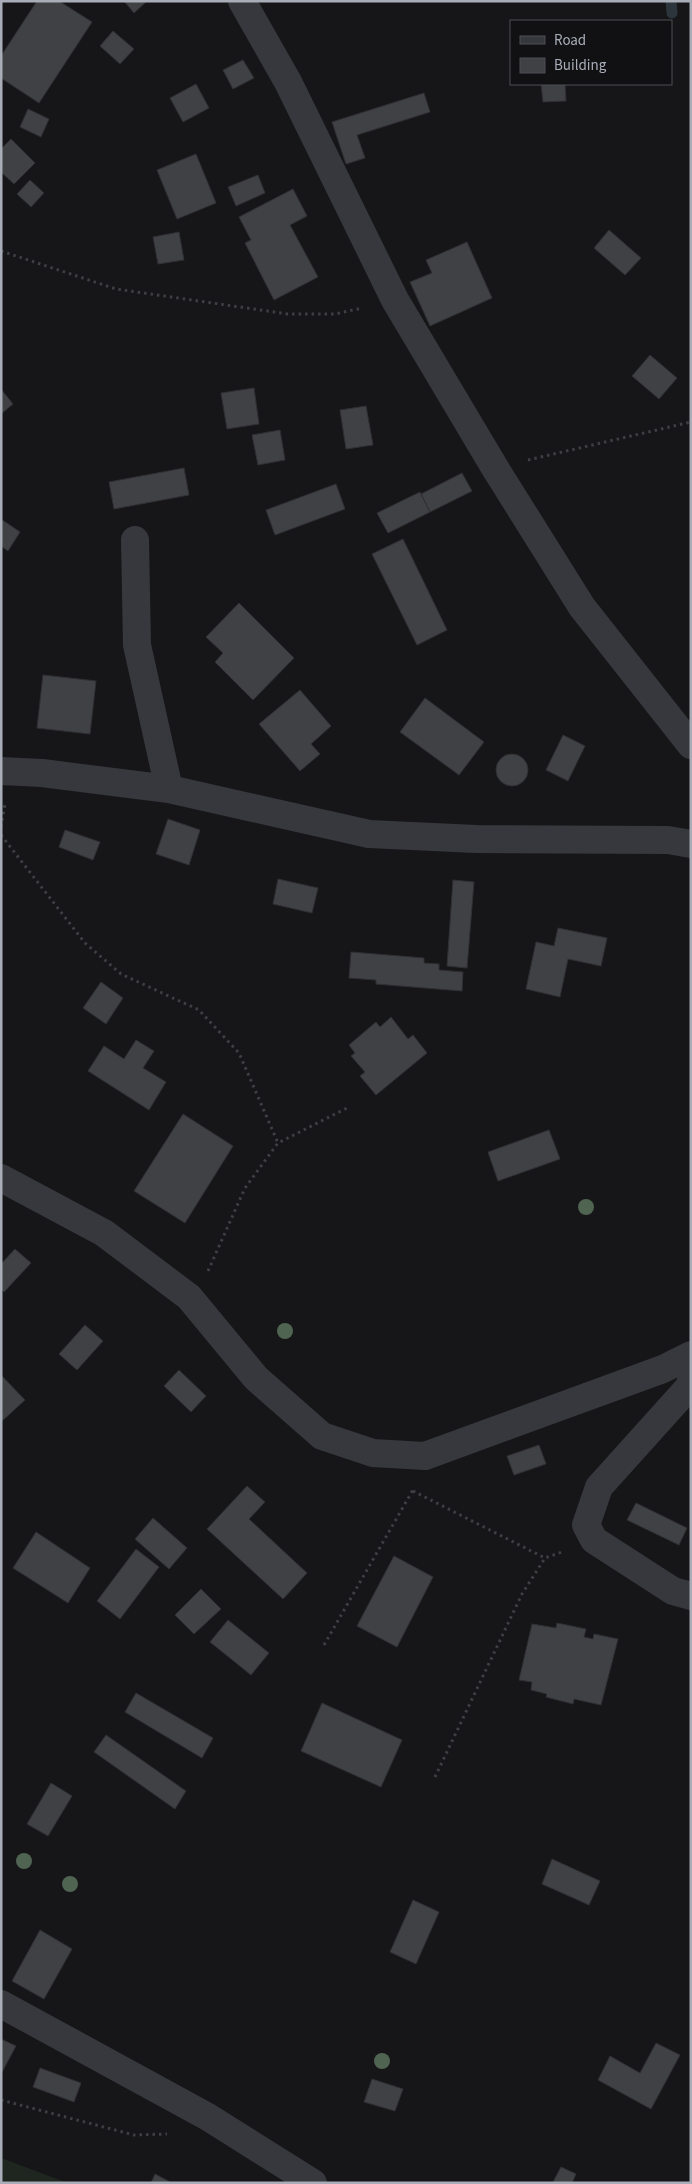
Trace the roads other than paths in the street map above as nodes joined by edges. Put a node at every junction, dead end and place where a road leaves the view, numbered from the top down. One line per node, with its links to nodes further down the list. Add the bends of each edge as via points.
1 (242, 1): 3 (street, via 288,82 395,300 495,468 582,607)
2 (135, 540): 5 (street, via 137,645)
3 (691, 745)
4 (1, 771): 5 (street)
5 (169, 789): 6 (street, via 369,834 476,839 668,840)
6 (691, 844)
7 (1, 1178): 8 (street, via 104,1233 189,1296 256,1378 322,1436 373,1453 425,1456 663,1369)
8 (691, 1355)
9 (691, 1381): 10 (street, via 599,1488 590,1532 673,1591)
10 (691, 1596)
11 (1, 2004): 12 (street, via 208,2117)
12 (313, 2183)

